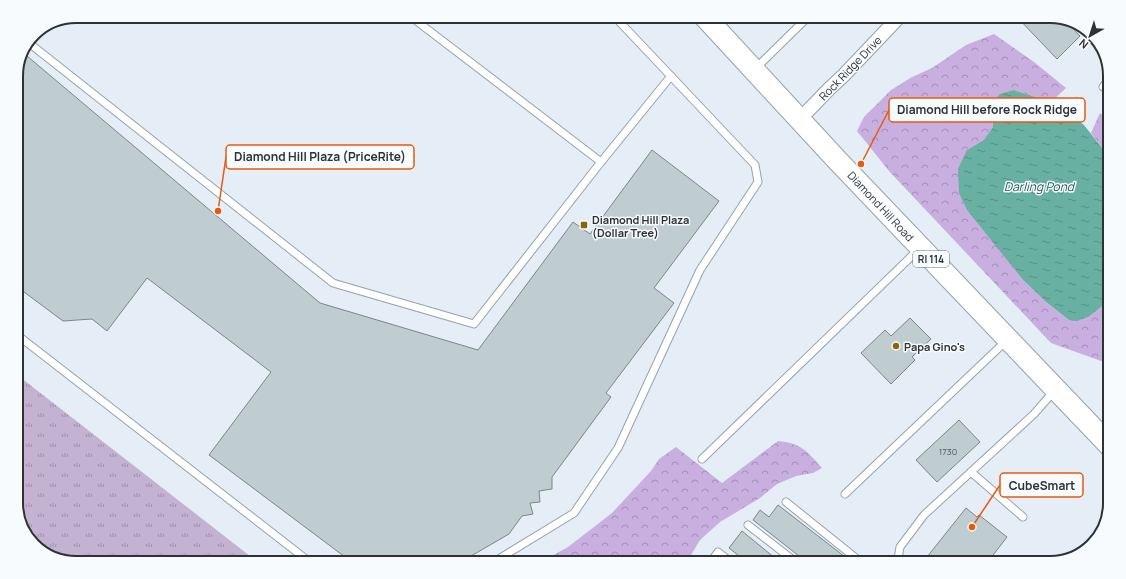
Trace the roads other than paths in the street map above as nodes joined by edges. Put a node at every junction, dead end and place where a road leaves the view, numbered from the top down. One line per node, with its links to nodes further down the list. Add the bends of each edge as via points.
1 (419, 23): 10 (lane)
2 (621, 23): 8 (lane)
3 (710, 23): 7 (main road, Diamond Hill Road / RI 114)
4 (802, 23): 7 (lane)
5 (893, 23): 9 (street, Rock Ridge Drive)
6 (33, 46): 10 (lane, via 333,283 474,324)
7 (754, 70): 9 (main road, Diamond Hill Road / RI 114)
8 (671, 76): 10 (lane); 23 (lane, via 755,165 758,182 700,270 618,448 574,513)
9 (800, 119): 11 (main road, Diamond Hill Road / RI 114)
10 (601, 162)
11 (920, 247): 13 (main road, Diamond Hill Road / RI 114); 16 (lane)
12 (23, 339): 22 (lane)
13 (1008, 339): 14 (main road, Diamond Hill Road / RI 114); 18 (lane)
14 (1056, 390): 15 (main road, Diamond Hill Road / RI 114); 17 (lane)
15 (1103, 439)
16 (702, 459)
17 (971, 472): 20 (lane); 28 (lane, via 924,515 900,548)
18 (845, 494)
19 (786, 502): 27 (lane)
20 (1023, 517)
21 (748, 525): 26 (lane)
22 (302, 556)
23 (503, 556)
24 (715, 556): 25 (lane, via 718,552)
25 (723, 556)
26 (788, 556)
27 (853, 556)
28 (899, 556)

